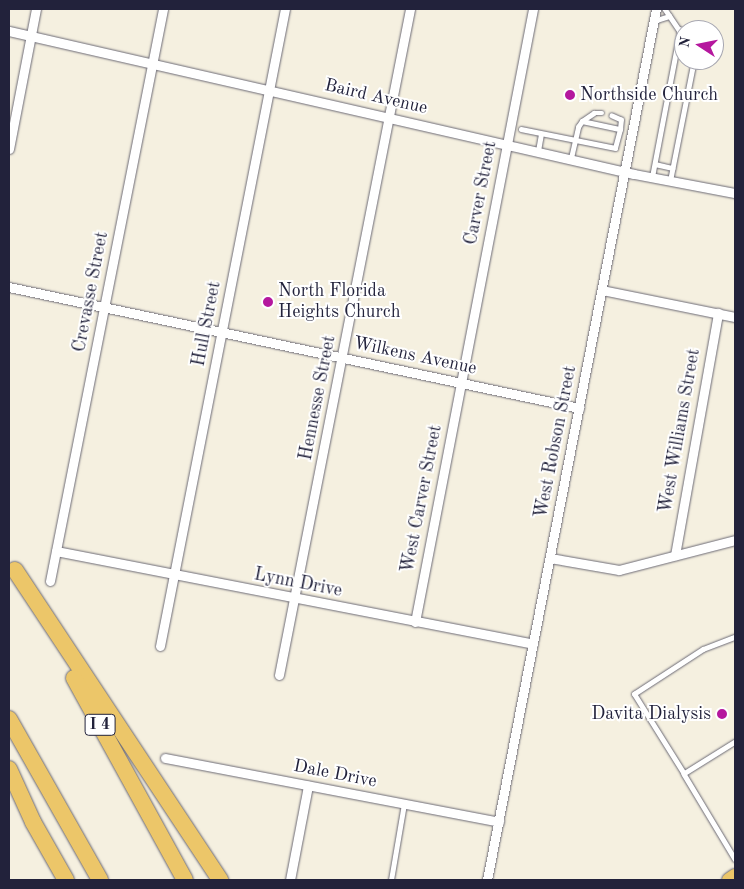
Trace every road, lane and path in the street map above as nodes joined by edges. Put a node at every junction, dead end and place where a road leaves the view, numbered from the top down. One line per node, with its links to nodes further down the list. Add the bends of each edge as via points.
1 (36, 9): 12 (street)
2 (164, 9): 14 (street, Crevasse Street)
3 (285, 9): 16 (street, Hull Street)
4 (410, 9): 18 (street, Hennesse Street)
5 (533, 9): 26 (street, Carver Street)
6 (656, 9): 9 (street, West Robson Street)
7 (665, 9): 8 (lane)
8 (669, 16): 9 (lane); 10 (lane)
9 (654, 21): 22 (street, West Robson Street)
10 (674, 22)
11 (9, 31): 12 (street, Baird Avenue)
12 (31, 36): 14 (street, Baird Avenue); 27 (street)
13 (674, 62): 30 (lane)
14 (153, 64): 16 (street, Baird Avenue); 38 (street, Crevasse Street)
15 (692, 70): 31 (lane)
16 (270, 89): 18 (street, Baird Avenue); 41 (street, Hull Street)
17 (602, 113): 20 (lane, via 594,113)
18 (390, 116): 26 (street, Baird Avenue); 42 (street, Hennesse Street)
19 (612, 116): 21 (lane, via 621,120)
20 (582, 121): 21 (lane); 25 (lane)
21 (621, 126): 22 (lane); 25 (lane, via 615,148)
22 (634, 127): 32 (street, West Robson Street)
23 (521, 129): 24 (lane)
24 (541, 134): 25 (lane); 28 (lane)
25 (575, 140): 29 (lane)
26 (507, 143): 28 (street, Baird Avenue); 43 (street, Carver Street)
27 (9, 149)
28 (538, 151): 29 (street, Baird Avenue)
29 (570, 158): 32 (street, Baird Avenue)
30 (655, 164): 31 (lane); 33 (lane)
31 (673, 168): 34 (lane)
32 (625, 171): 33 (street, Baird Avenue); 37 (street, West Robson Street)
33 (652, 177): 34 (street, Baird Avenue)
34 (670, 181): 35 (street, Baird Avenue)
35 (735, 193)
36 (9, 287): 38 (street, Wilkens Avenue)
37 (602, 290): 39 (street); 44 (street, West Robson Street)
38 (105, 307): 41 (street, Wilkens Avenue); 46 (street, Crevasse Street)
39 (718, 313): 40 (street); 47 (street, West Williams Street)
40 (735, 316)
41 (223, 330): 42 (street, Wilkens Avenue); 50 (street, Hull Street)
42 (343, 356): 43 (street, Wilkens Avenue); 52 (street, Hennesse Street)
43 (461, 383): 44 (street, Wilkens Avenue); 53 (street, West Carver Street)
44 (579, 408): 48 (street, West Robson Street)
45 (735, 540): 47 (street)
46 (56, 551): 50 (street, Lynn Drive); 51 (street, Crevasse Street)
47 (675, 555): 48 (street, via 619,570)
48 (550, 558): 55 (street, West Robson Street)
49 (12, 565): 71 (highway, I 4); 72 (highway)
50 (174, 575): 52 (street, Lynn Drive); 56 (street, Hull Street)
51 (50, 581)
52 (295, 599): 53 (street, Lynn Drive); 57 (street, Hennesse Street)
53 (415, 622): 55 (street, Lynn Drive)
54 (735, 637): 62 (lane, via 703,649 634,694)
55 (533, 644): 65 (street, West Robson Street)
56 (160, 646)
57 (280, 675)
58 (9, 720): 70 (highway)
59 (735, 742): 62 (lane)
60 (165, 758): 63 (street, Dale Drive)
61 (9, 769): 69 (highway, via 33,822)
62 (684, 774): 66 (lane)
63 (308, 786): 64 (street, Dale Drive); 73 (street)
64 (404, 804): 65 (street, Dale Drive); 74 (lane)
65 (499, 822): 75 (street, West Robson Street)
66 (733, 852): 67 (lane)
67 (735, 859)
68 (735, 876): 76 (main road)
69 (66, 880)
70 (100, 880)
71 (185, 880)
72 (220, 880)
73 (290, 880)
74 (391, 880)
75 (487, 880)
76 (729, 880)

